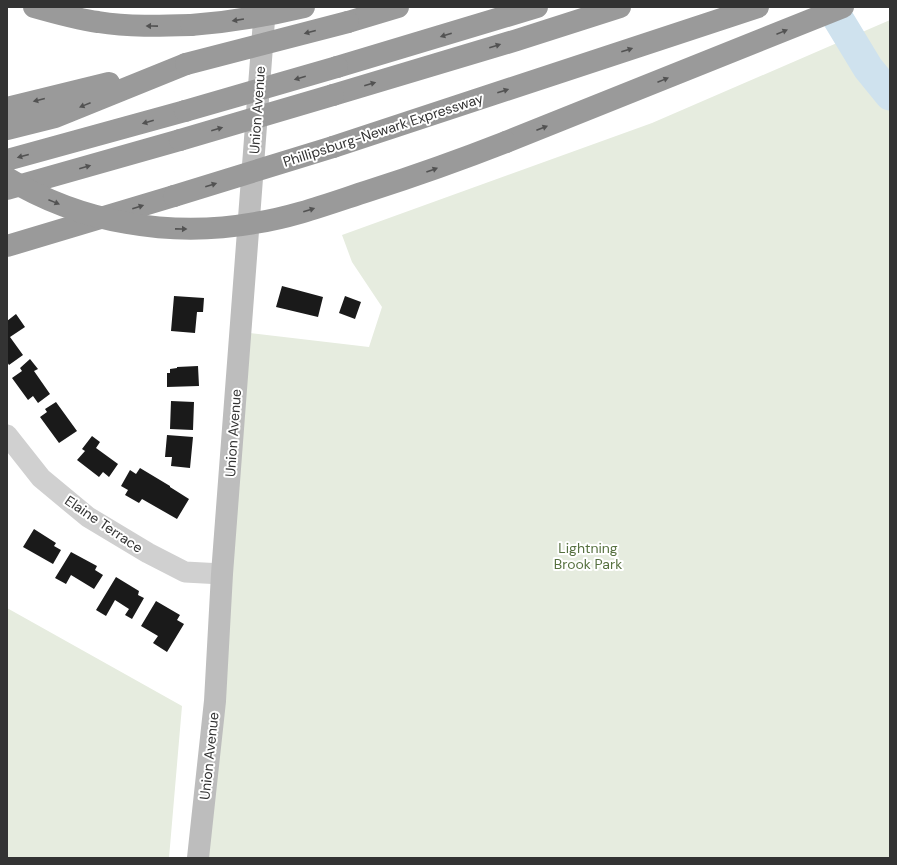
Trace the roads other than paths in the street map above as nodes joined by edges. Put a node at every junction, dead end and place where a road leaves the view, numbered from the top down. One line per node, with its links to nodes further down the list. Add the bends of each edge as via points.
1 (34, 7): 3 (highway, one-way to 1, bridge, via 252,18 191,25 128,25 98,22)
2 (265, 7): 19 (street, Union Avenue)
3 (304, 7)
4 (398, 7): 9 (highway, one-way to 9, bridge)
5 (537, 7): 12 (highway, one-way to 12, bridge, via 186,111)
6 (620, 7): 14 (highway, one-way to 6, bridge, via 333,95)
7 (758, 7): 15 (highway, Phillipsburg-Newark Expressway, one-way to 7, bridge, via 333,147)
8 (843, 7): 13 (highway, one-way to 8, bridge, via 50,200 103,218 160,228 200,229 237,226 294,215 506,142)
9 (186, 64): 10 (highway, one-way to 10); 11 (highway, one-way to 11, via 54,117)
10 (7, 108)
11 (7, 129)
12 (7, 160)
13 (7, 178)
14 (7, 189)
15 (74, 226): 16 (highway); 17 (highway, Phillipsburg-Newark Expressway)
16 (7, 237)
17 (7, 246)
18 (7, 435): 19 (street, Elaine Terrace, via 41,478 88,517 185,572)
19 (222, 574): 20 (street, Union Avenue, via 215,701)
20 (198, 858)

